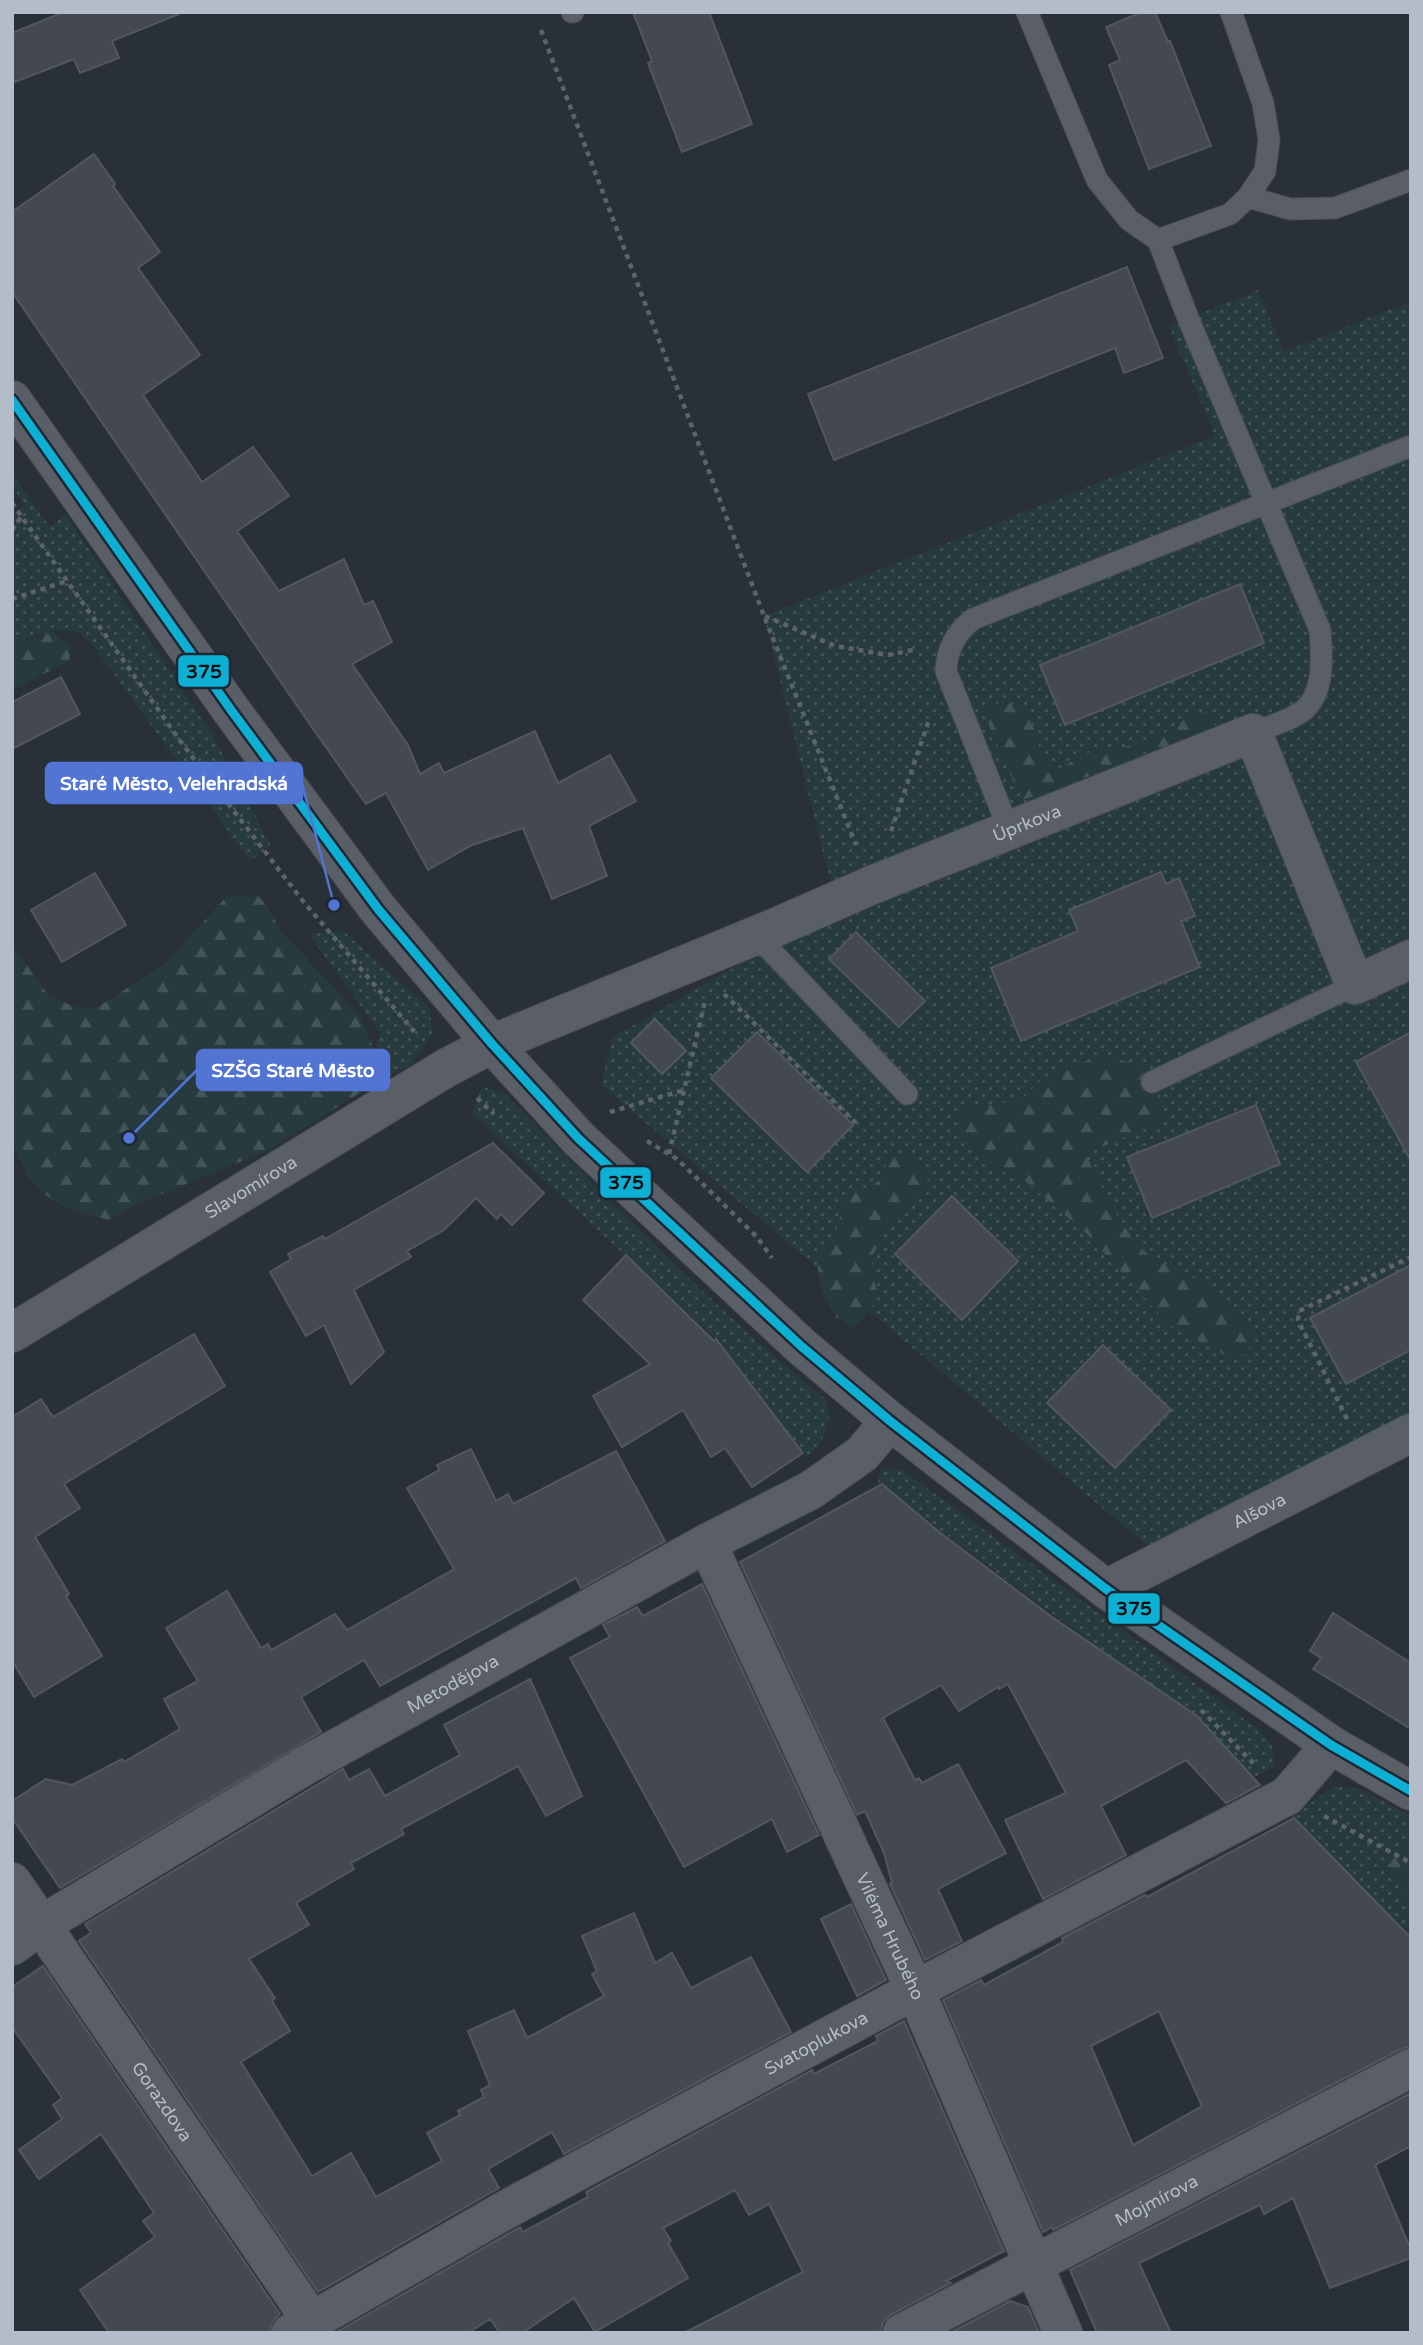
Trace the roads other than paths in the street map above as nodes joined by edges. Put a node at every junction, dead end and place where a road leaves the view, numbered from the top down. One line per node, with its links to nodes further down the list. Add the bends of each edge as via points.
1 (1027, 12): 5 (lane, via 1097,180 1129,220)
2 (1231, 12): 4 (lane, via 1264,103 1269,140 1265,171)
3 (1411, 180): 4 (lane, via 1335,208 1290,209)
4 (1248, 197): 5 (lane, via 1230,214)
5 (1158, 240): 8 (lane)
6 (12, 400): 14 (street, via 293,796 378,909)
7 (1411, 446): 8 (lane)
8 (1267, 501): 9 (lane, via 1320,630 1322,660 1315,694 1305,709); 10 (lane, via 973,619 960,630 947,657 946,671)
9 (1253, 733): 10 (street, Úprkova); 13 (street)
10 (1009, 830): 11 (street, Úprkova)
11 (756, 935): 14 (street, Úprkova); 16 (lane)
12 (1411, 959): 13 (street)
13 (1355, 985): 15 (lane)
14 (492, 1044): 17 (street, Slavomírova); 18 (street, via 588,1147 801,1346)
15 (1152, 1082)
16 (907, 1094)
17 (13, 1332)
18 (890, 1421): 20 (street, Metodějova, via 862,1454 811,1490); 21 (street)
19 (1411, 1433): 21 (street, Alšova)
20 (707, 1543): 25 (street, Metodějova, via 306,1765); 26 (street, Viléma Hrubého)
21 (1106, 1589): 22 (street)
22 (1331, 1745): 23 (street); 26 (street, Svatoplukova, via 1287,1796)
23 (1411, 1791)
24 (12, 1882): 25 (street, Gorazdova)
25 (27, 1936): 29 (street, Gorazdova)
26 (915, 1990): 28 (street, Viléma Hrubého); 29 (street, Svatoplukova, via 509,2208)
27 (1411, 2068): 28 (street, Mojmírova)
28 (1036, 2264): 30 (street, Mojmírova); 31 (street, Viléma Hrubého)
29 (301, 2327)
30 (902, 2333)
31 (1063, 2333)

